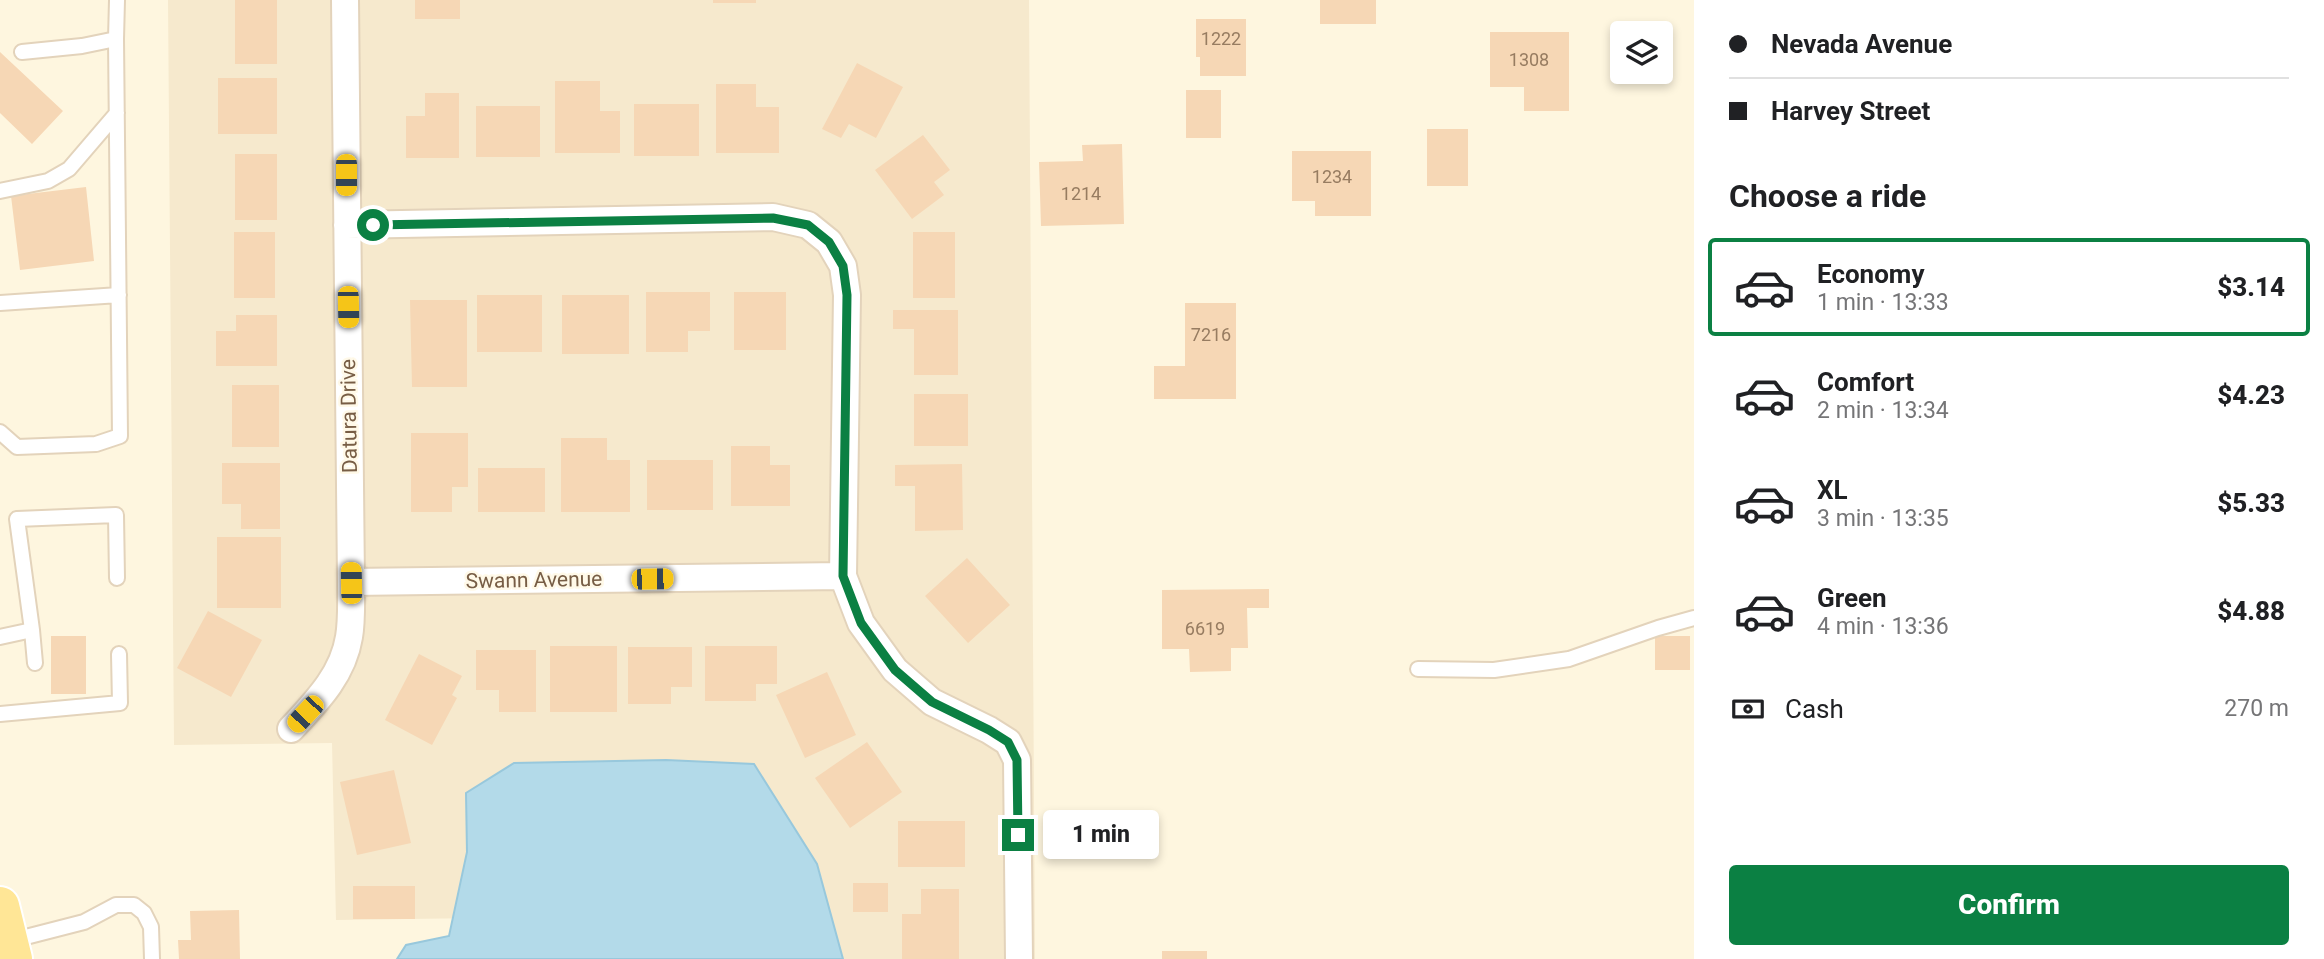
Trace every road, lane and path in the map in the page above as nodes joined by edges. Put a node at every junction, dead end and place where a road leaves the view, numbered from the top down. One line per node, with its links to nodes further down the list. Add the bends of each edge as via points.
1 (117, 0): 3 (lane)
2 (345, 0): 7 (street, Datura Drive)
3 (116, 39): 4 (lane); 5 (lane)
4 (22, 52)
5 (117, 113): 6 (lane, via 69,169 48,181); 8 (lane)
6 (0, 191)
7 (347, 225): 11 (street, via 773,218 808,225 829,242 843,266 847,295); 13 (street, Datura Drive)
8 (118, 295): 9 (lane); 10 (lane, via 120,436 96,444 17,447)
9 (0, 303)
10 (0, 432)
11 (843, 576): 13 (street, Swann Avenue); 24 (street, via 861,623 895,670 932,702 1008,742 1017,760)
12 (117, 578): 15 (lane, via 117,515 17,519)
13 (351, 583): 21 (street, Datura Drive, via 349,638 335,677)
14 (1694, 618): 19 (lane, via 1569,659 1494,670)
15 (32, 630): 16 (lane); 18 (lane)
16 (0, 636)
17 (118, 653): 20 (lane, via 120,703)
18 (35, 663)
19 (1418, 669)
20 (0, 714)
21 (292, 729)
22 (7, 935): 23 (lane, via 85,922 116,905 134,905 151,927)
23 (152, 959)
24 (1019, 959)

